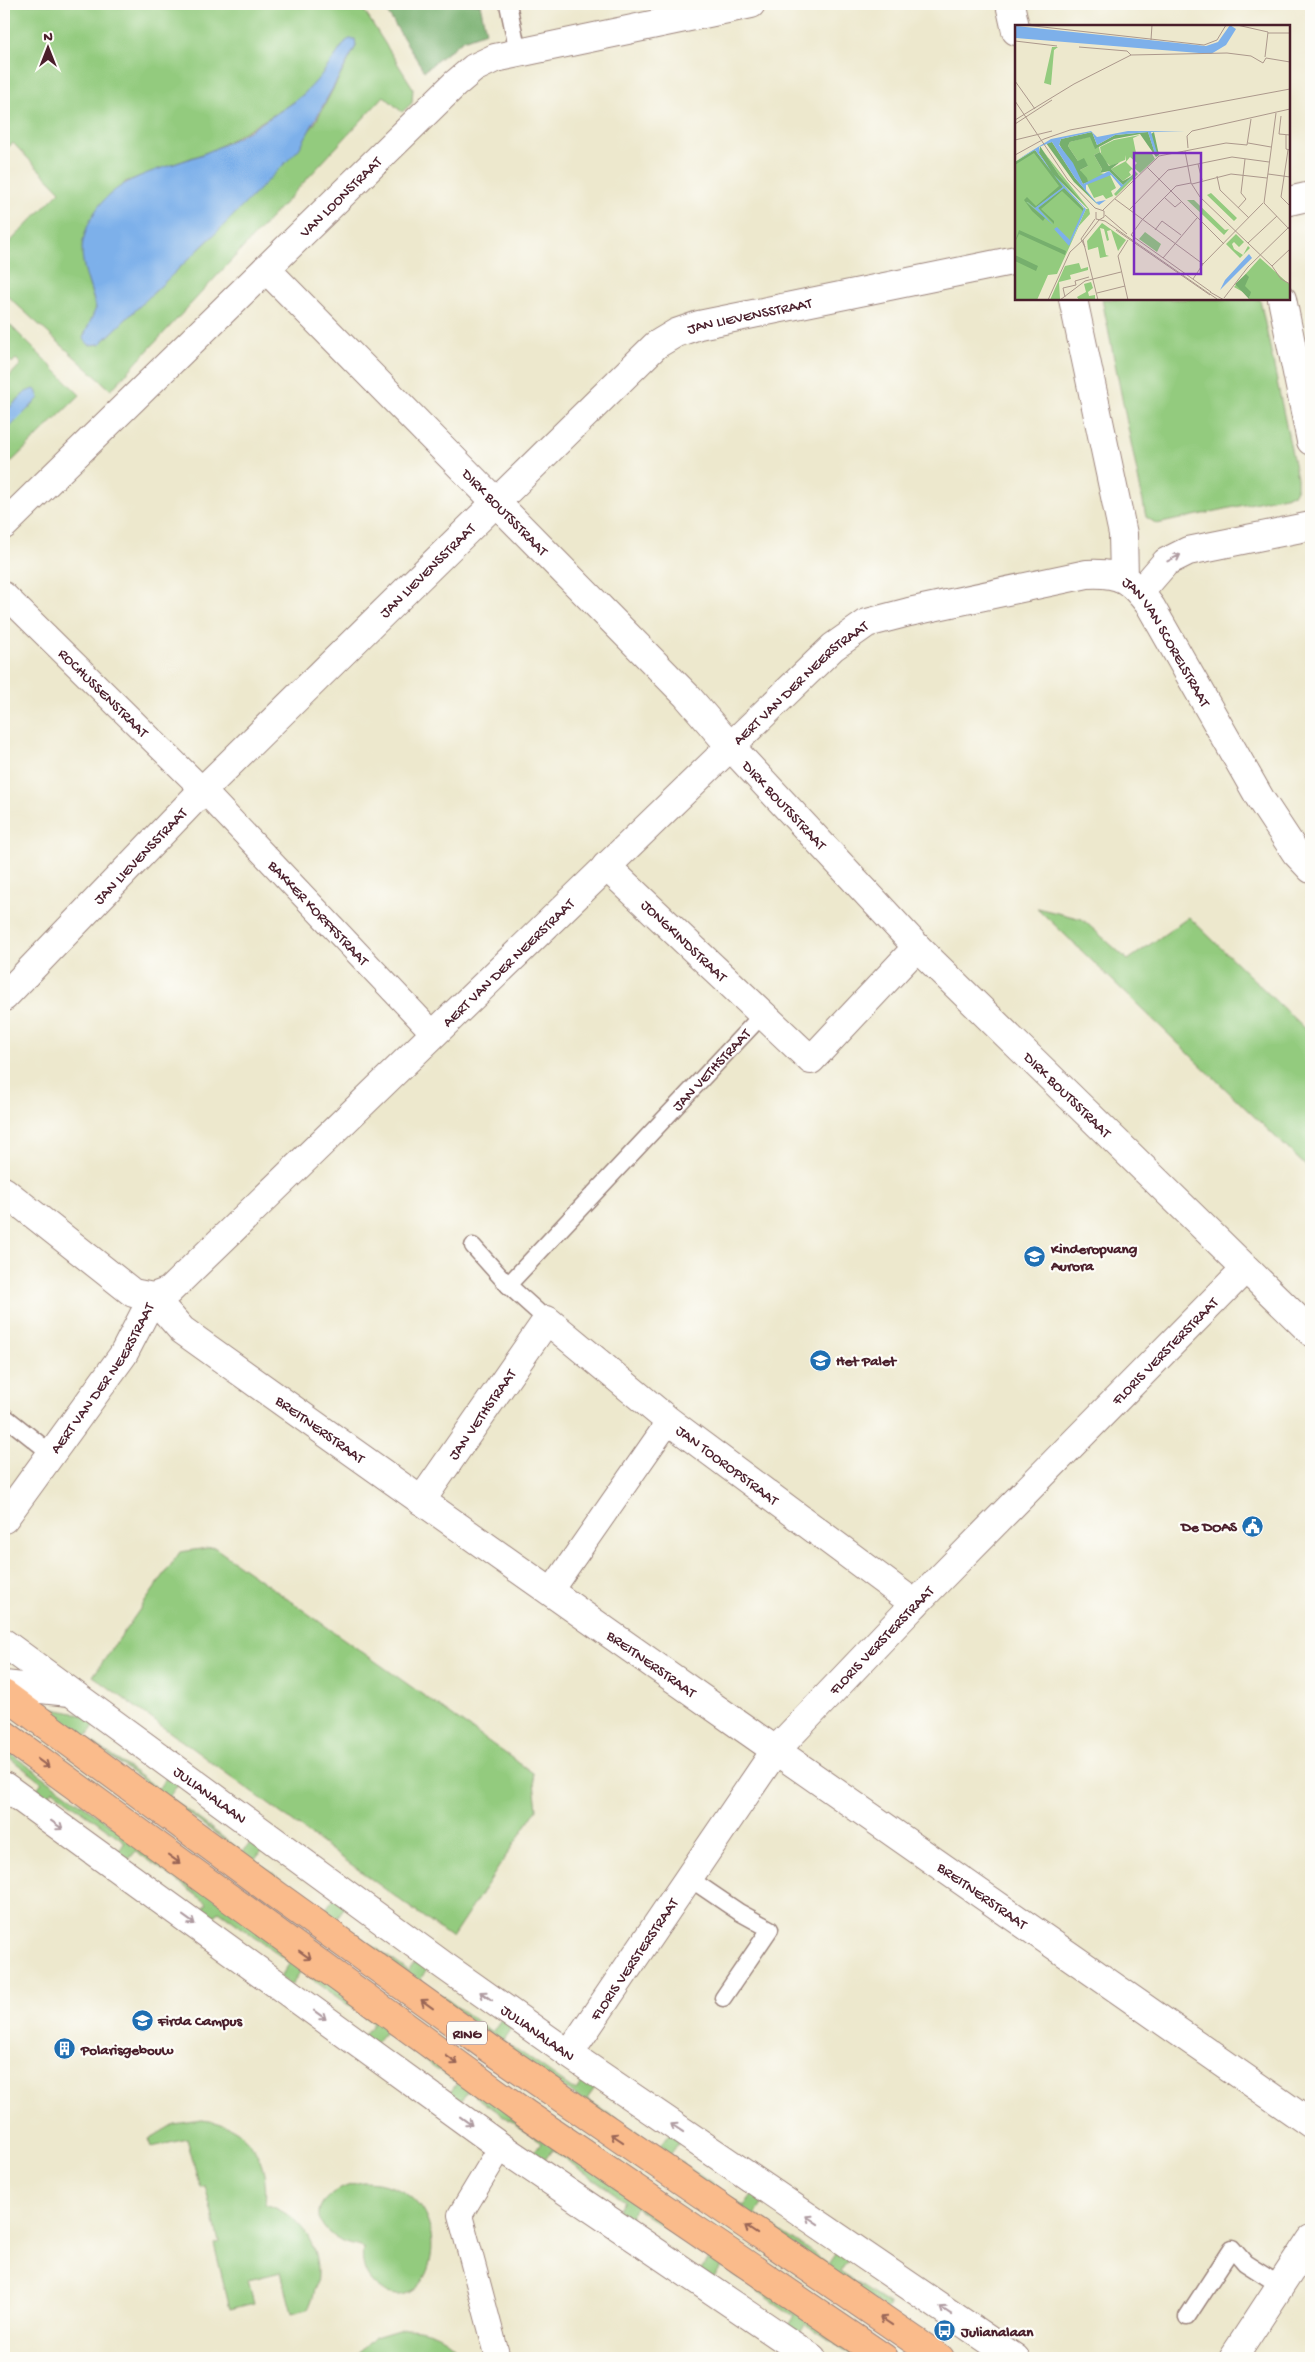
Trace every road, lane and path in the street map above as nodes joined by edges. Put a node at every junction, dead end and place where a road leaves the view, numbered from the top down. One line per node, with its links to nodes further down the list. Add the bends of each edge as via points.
1 (508, 4): 5 (lane)
2 (751, 4): 5 (street, VAN LOONSTRAAT)
3 (1010, 4): 4 (street)
4 (1015, 26)
5 (518, 52): 9 (street, VAN LOONSTRAAT, via 495,58 461,78)
6 (1311, 196): 7 (street)
7 (1290, 201)
8 (1015, 260): 13 (street, JAN LIEVENSSTRAAT, via 699,325 676,333 656,345)
9 (266, 269): 13 (street, DIRK BOUTSSTRAAT); 14 (street, VAN LOONSTRAAT)
10 (1073, 300): 16 (street, JAN VAN SCORELSTRAAT)
11 (1282, 300): 12 (street)
12 (1311, 441)
13 (494, 502): 18 (street, DIRK BOUTSSTRAAT, via 688,696); 19 (street, JAN LIEVENSSTRAAT)
14 (4, 525)
15 (1311, 526): 16 (street, one-way to 15, via 1188,551)
16 (1132, 585): 18 (street, AERT VAN DER NEERSTRAAT, via 1106,573 1087,574 867,623 832,647); 21 (street, JAN VAN SCORELSTRAAT, via 1151,607 1261,800 1296,853)
17 (4, 594): 19 (street, ROCHUSSENSTRAAT)
18 (730, 746): 20 (street, AERT VAN DER NEERSTRAAT); 22 (street, DIRK BOUTSSTRAAT)
19 (203, 790): 23 (street, JAN LIEVENSSTRAAT); 25 (street, BAKKER KORFFSTRAAT)
20 (606, 866): 24 (street, JONGKINDSTRAAT); 25 (street, AERT VAN DER NEERSTRAAT)
21 (1311, 869)
22 (917, 947): 24 (street, JAN VETHSTRAAT, via 811,1060); 28 (street, DIRK BOUTSSTRAAT)
23 (4, 998)
24 (762, 1015): 29 (lane, JAN VETHSTRAAT)
25 (434, 1034): 30 (street, AERT VAN DER NEERSTRAAT, via 183,1278 169,1291)
26 (4, 1191): 30 (street, via 133,1294)
27 (473, 1246): 29 (lane)
28 (1245, 1270): 32 (street, DIRK BOUTSSTRAAT); 39 (street, FLORIS VERSTERSTRAAT)
29 (508, 1285): 31 (lane)
30 (153, 1297): 35 (street, AERT VAN DER NEERSTRAAT, via 123,1355); 36 (street, BREITNERSTRAAT, via 182,1330)
31 (547, 1320): 34 (street, JAN TOOROPSTRAAT); 36 (street, JAN VETHSTRAAT)
32 (1311, 1332)
33 (4, 1416): 35 (lane)
34 (669, 1422): 38 (street); 39 (street, JAN TOOROPSTRAAT)
35 (52, 1454): 37 (street, AERT VAN DER NEERSTRAAT)
36 (421, 1501): 38 (street, BREITNERSTRAAT)
37 (4, 1519)
38 (550, 1592): 45 (street, BREITNERSTRAAT)
39 (915, 1604): 45 (street, FLORIS VERSTERSTRAAT)
40 (4, 1643): 42 (street, JULIANALAAN)
41 (4, 1685): 42 (street)
42 (71, 1692): 49 (street, JULIANALAAN, one-way to 42)
43 (4, 1694): 58 (main road, RING, one-way to 43, via 480,2042)
44 (4, 1734): 57 (main road, RING, one-way to 57, via 526,2114)
45 (775, 1751): 47 (street, FLORIS VERSTERSTRAAT); 50 (street, BREITNERSTRAAT)
46 (4, 1786): 51 (street, one-way to 51)
47 (689, 1878): 48 (lane, via 770,1929); 49 (street, FLORIS VERSTERSTRAAT)
48 (723, 1998)
49 (569, 2054): 59 (street, JULIANALAAN, one-way to 49)
50 (1311, 2124)
51 (501, 2147): 55 (street, via 460,2215); 56 (street)
52 (1311, 2239): 53 (street)
53 (1281, 2286): 54 (lane, via 1245,2263 1232,2248); 60 (street)
54 (1186, 2317)
55 (498, 2358)
56 (812, 2358)
57 (884, 2358)
58 (940, 2358)
59 (1015, 2358)
60 (1233, 2358)

